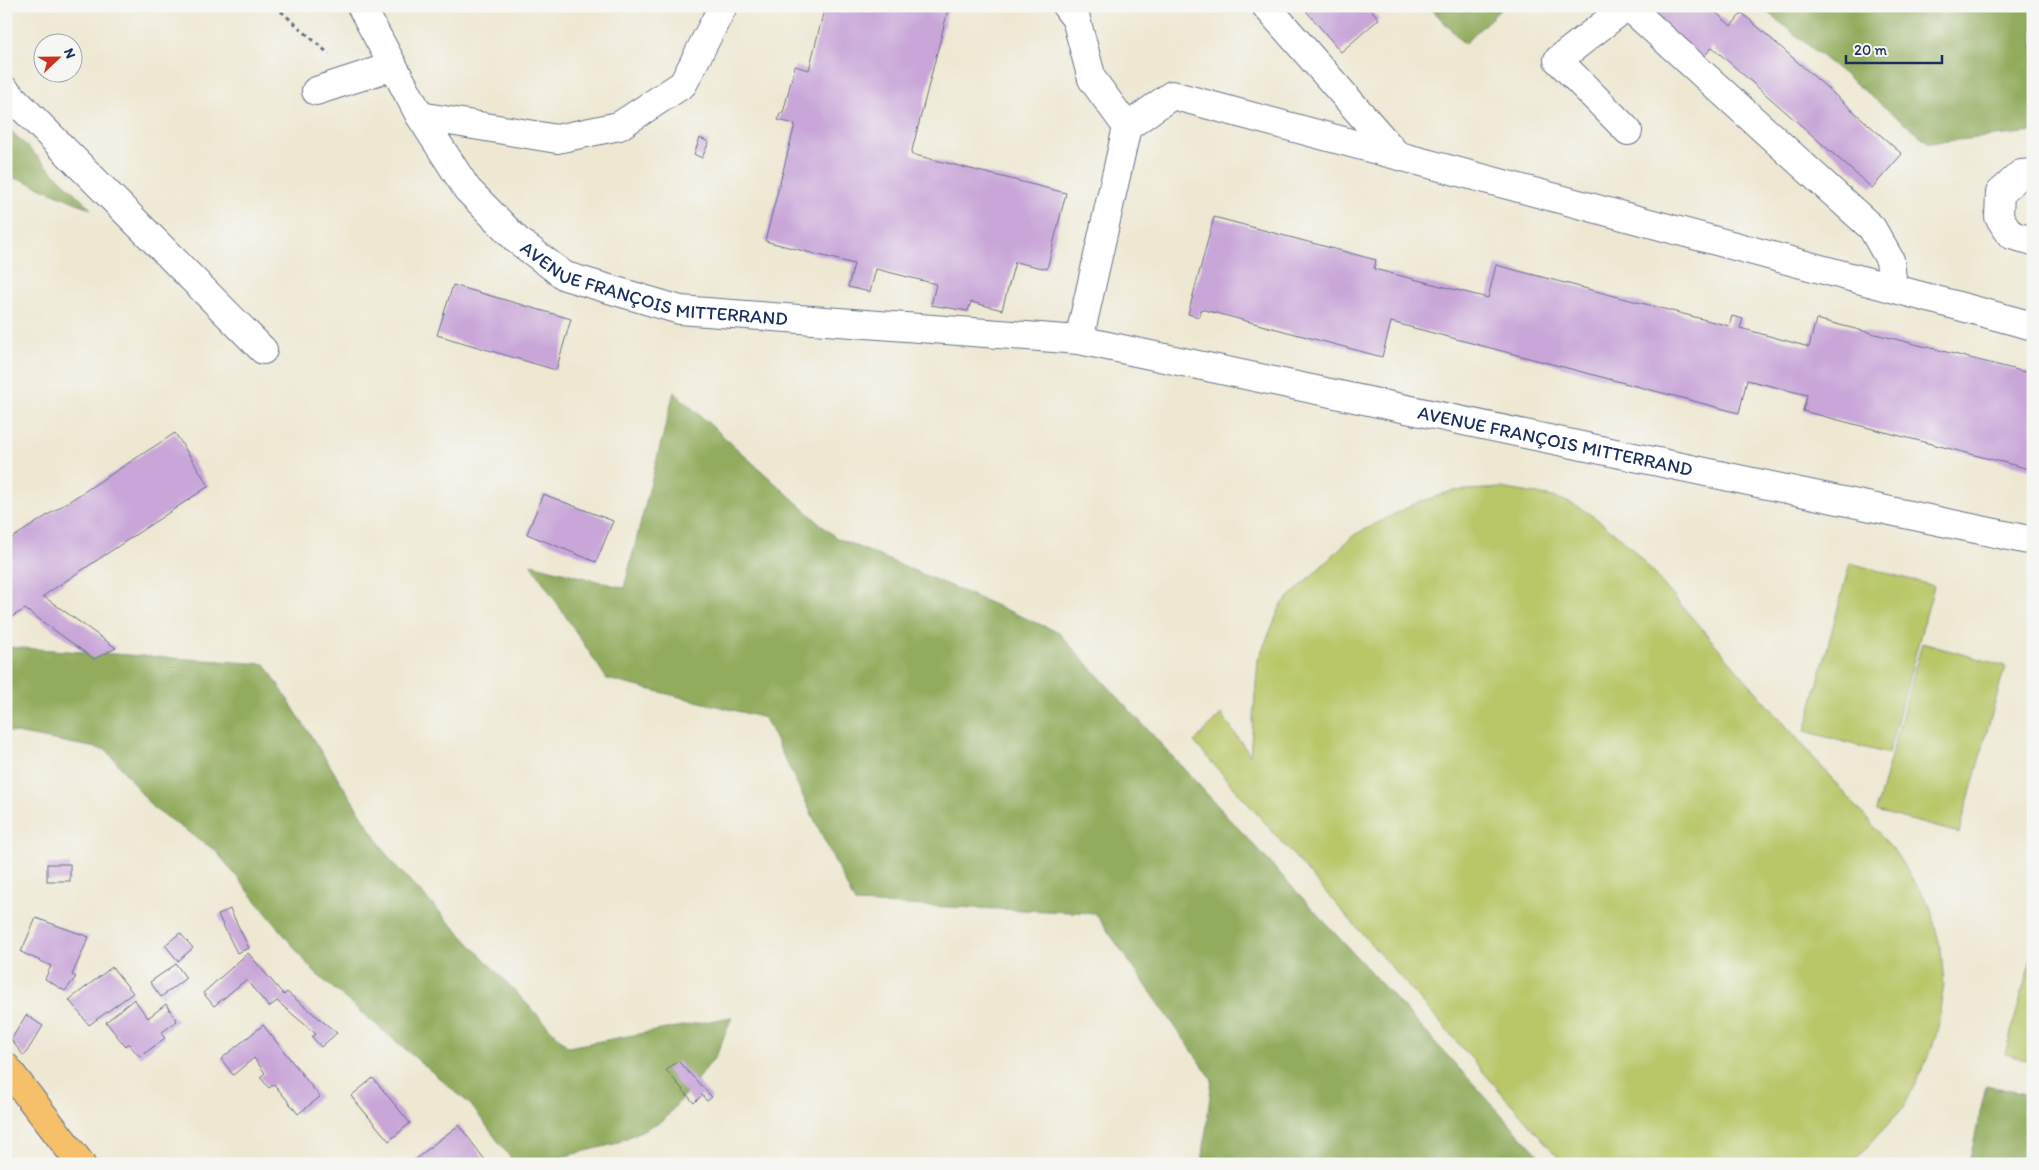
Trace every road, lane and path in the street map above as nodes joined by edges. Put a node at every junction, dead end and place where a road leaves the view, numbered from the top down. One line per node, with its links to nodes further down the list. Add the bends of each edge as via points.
1 (275, 6): 8 (path)
2 (361, 6): 7 (street, AVENUE FRANÇOIS MITTERRAND)
3 (723, 6): 11 (street, via 683,84 619,126 557,140)
4 (1066, 6): 12 (street, via 1076,19 1092,79)
5 (1266, 6): 14 (street)
6 (1628, 6): 13 (street, via 1558,60); 17 (street, via 1872,228 1890,260)
7 (393, 66): 8 (street); 11 (street, AVENUE FRANÇOIS MITTERRAND)
8 (356, 78): 10 (street)
9 (6, 91): 20 (street)
10 (316, 91)
11 (420, 116): 19 (street, AVENUE FRANÇOIS MITTERRAND, via 467,189 517,240 564,276 680,310)
12 (1127, 127): 14 (street, via 1172,95); 19 (street)
13 (1628, 131)
14 (1395, 154): 17 (street)
15 (2033, 173): 16 (street, via 2021,174 2000,193 1999,217 2010,235)
16 (2033, 241)
17 (1893, 288): 18 (street)
18 (2033, 326)
19 (1079, 340): 21 (street, AVENUE FRANÇOIS MITTERRAND)
20 (263, 350)
21 (2033, 541)
22 (6, 1067): 23 (main road)
23 (82, 1164)

